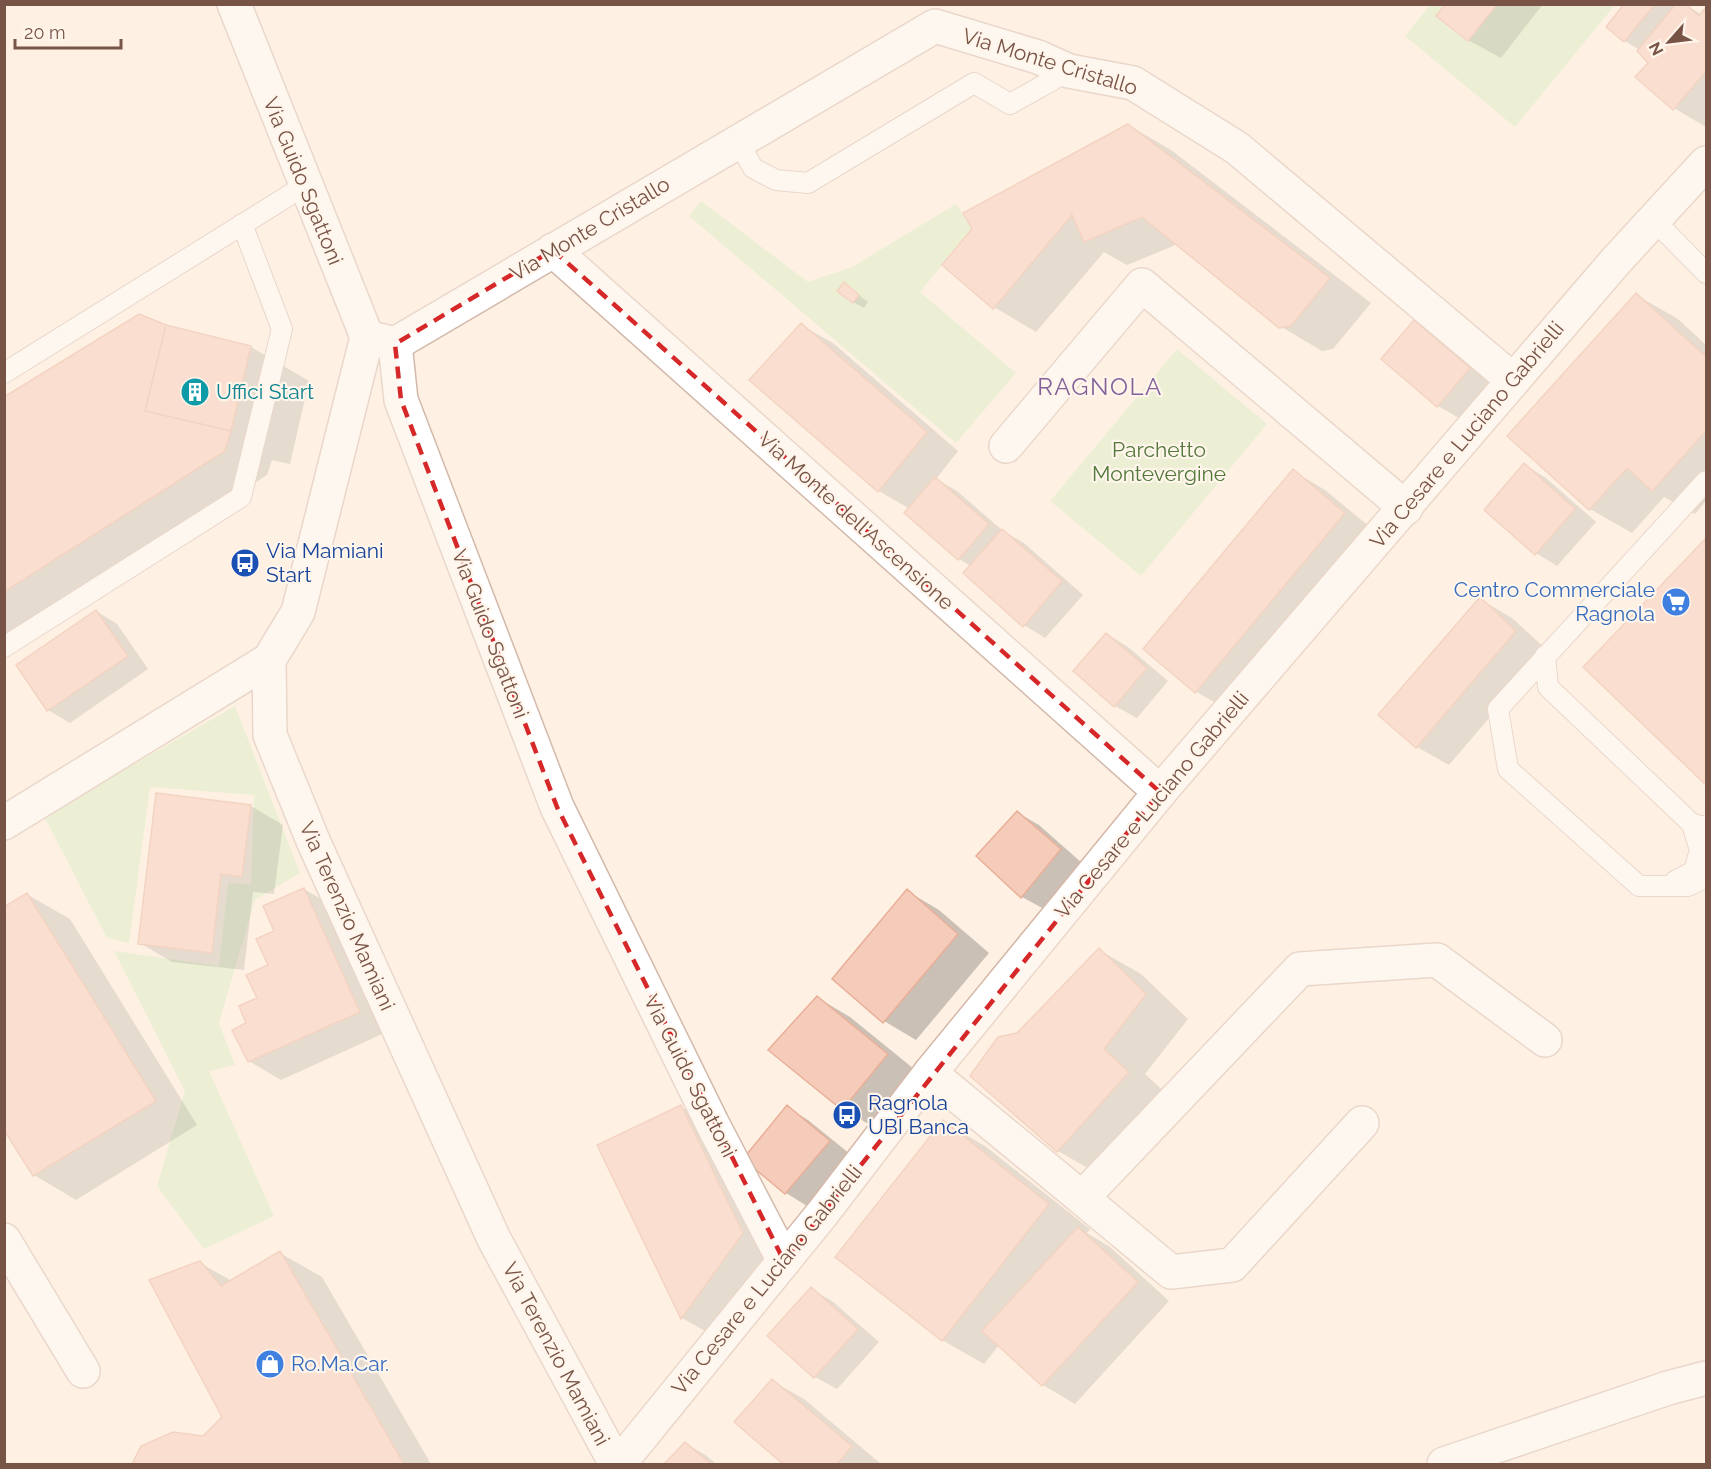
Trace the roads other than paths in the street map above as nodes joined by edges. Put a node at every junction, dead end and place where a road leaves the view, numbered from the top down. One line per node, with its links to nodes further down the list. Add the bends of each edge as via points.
1 (234, 4): 5 (street, Via Guido Sgattoni)
2 (1069, 71): 3 (street, Via Monte Cristallo, via 1038,57 934,26); 3 (lane, via 1010,104 974,83 808,183 776,180 753,168); 12 (street, Via Monte Cristallo, via 1133,83 1237,148)
3 (738, 141): 8 (street, Via Monte Cristallo)
4 (1707, 163): 6 (street, Via Cesare e Luciano Gabrielli)
5 (304, 186): 7 (lane); 10 (street, Via Guido Sgattoni)
6 (1653, 219): 9 (lane); 12 (street, Via Cesare e Luciano Gabrielli)
7 (242, 224): 11 (lane); 16 (lane, via 282,329 241,497)
8 (553, 250): 10 (street, Via Monte Cristallo, via 492,289); 19 (street, Via Monte dell'Ascensione)
9 (1707, 273)
10 (381, 340): 18 (street, via 298,612); 29 (street, Via Guido Sgattoni, via 557,807 711,1123)
11 (4, 372)
12 (1513, 380): 15 (street, Via Cesare e Luciano Gabrielli)
13 (1006, 446): 15 (street, via 1142,285)
14 (1707, 481): 17 (lane)
15 (1406, 508): 19 (street, Via Cesare e Luciano Gabrielli)
16 (4, 647)
17 (1545, 656): 21 (lane, via 1548,687); 23 (lane, via 1498,709 1508,769 1639,885)
18 (269, 660): 20 (street); 32 (street, Via Terenzio Mamiani, via 270,735 314,843 494,1239)
19 (1160, 792): 25 (street, Via Cesare e Luciano Gabrielli)
20 (4, 823)
21 (1699, 825): 23 (lane, via 1700,850 1694,870)
22 (1707, 877): 23 (lane, via 1688,886)
23 (1667, 886)
24 (1545, 1040): 27 (street, via 1437,960 1300,969)
25 (930, 1073): 27 (street); 29 (street, Via Cesare e Luciano Gabrielli)
26 (1362, 1123): 27 (street, via 1232,1265 1171,1272)
27 (1082, 1198)
28 (4, 1240): 30 (street)
29 (784, 1261): 32 (street, Via Cesare e Luciano Gabrielli)
30 (83, 1371)
31 (1707, 1378): 33 (street)
32 (618, 1464)
33 (1444, 1464)

